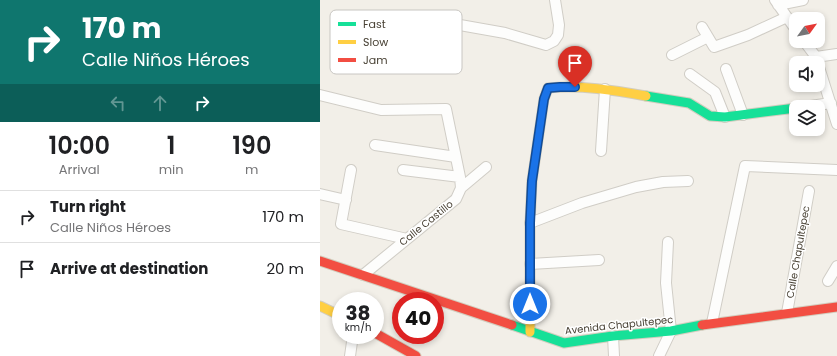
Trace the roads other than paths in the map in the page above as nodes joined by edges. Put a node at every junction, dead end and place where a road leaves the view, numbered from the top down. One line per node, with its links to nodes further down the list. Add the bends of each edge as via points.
1 (555, 0): 6 (street, via 558,35 554,41 546,45 505,33)
2 (804, 0): 3 (street)
3 (776, 2): 4 (street)
4 (787, 17): 5 (street); 8 (street, via 714,47)
5 (789, 20)
6 (462, 25)
7 (702, 27): 8 (street)
8 (708, 37): 10 (street)
9 (837, 54): 11 (street)
10 (672, 55)
11 (825, 58)
12 (726, 69): 20 (street)
13 (690, 74): 21 (street, via 715,92)
14 (825, 85): 17 (street)
15 (605, 89): 21 (street, via 689,103 710,116); 24 (street); 36 (street, via 548,88 544,99 532,181)
16 (320, 95): 25 (street, via 381,110 446,109)
17 (831, 103): 18 (street); 22 (street)
18 (825, 104)
19 (789, 109): 20 (street)
20 (743, 115): 21 (street)
21 (725, 117)
22 (837, 124)
23 (375, 144): 25 (street)
24 (601, 151)
25 (456, 157): 30 (street)
26 (486, 167): 32 (street)
27 (351, 170): 35 (street)
28 (403, 170): 30 (street)
29 (837, 170): 49 (street, via 745,166)
30 (460, 177): 32 (street)
31 (688, 181): 36 (street, via 636,187 582,203)
32 (460, 188): 37 (street, Calle Castillo, via 456,199)
33 (809, 191): 48 (street, Calle Chapultepec)
34 (320, 194): 35 (street)
35 (346, 200): 37 (street, via 341,224)
36 (530, 223): 41 (street)
37 (407, 239): 43 (street, Calle Castillo)
38 (668, 242): 50 (street, via 666,283)
39 (320, 260): 43 (street, Avenida Chapultepec)
40 (599, 260): 41 (street)
41 (530, 264): 51 (street)
42 (837, 266): 44 (street)
43 (363, 275): 51 (street, Avenida Chapultepec)
44 (828, 281)
45 (320, 306): 47 (street)
46 (837, 307): 48 (street, Avenida Chapultepec)
47 (332, 312)
48 (787, 313): 49 (street, Avenida Chapultepec)
49 (712, 323): 50 (street, Avenida Chapultepec)
50 (671, 331): 52 (street, Avenida Chapultepec); 58 (street)
51 (530, 332): 52 (street, Avenida Chapultepec, via 564,343)
52 (613, 336): 57 (street)
53 (384, 339): 56 (street)
54 (352, 344): 55 (street)
55 (350, 356)
56 (416, 356)
57 (614, 356)
58 (659, 356)

